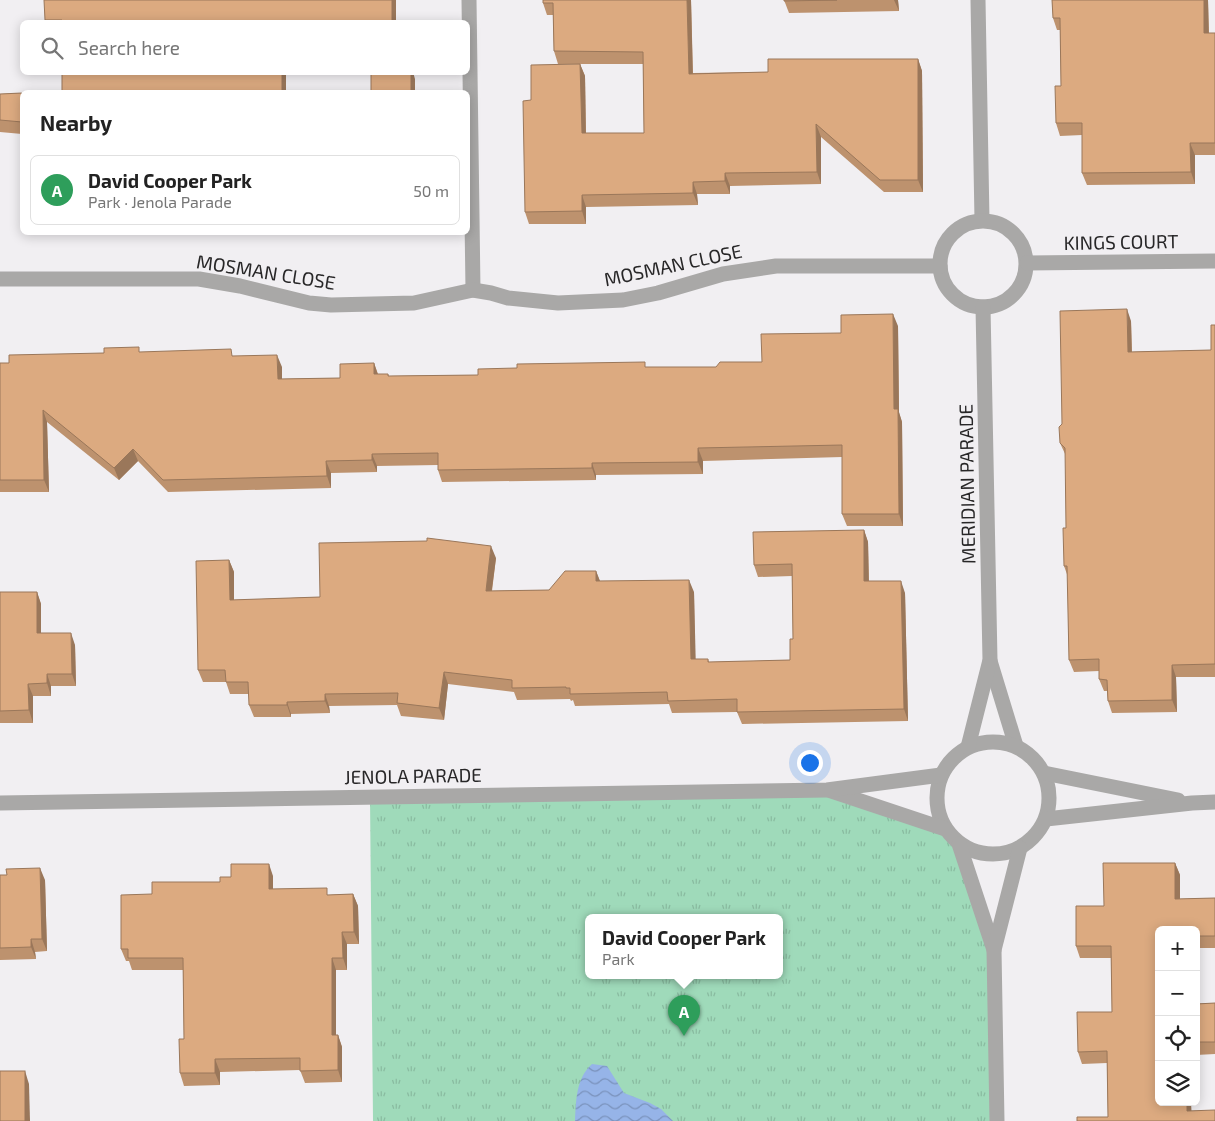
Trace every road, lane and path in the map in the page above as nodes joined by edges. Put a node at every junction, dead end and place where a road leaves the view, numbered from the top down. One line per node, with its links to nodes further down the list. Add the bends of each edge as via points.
1 (469, 0): 3 (street)
2 (978, 0): 5 (street)
3 (469, 20)
4 (470, 58): 10 (street)
5 (982, 220): 7 (street, via 995,222 1018,237 1025,249); 8 (street, via 967,224 946,241)
6 (1215, 261): 7 (street, KINGS COURT)
7 (1027, 263): 11 (street, via 1019,289 997,305)
8 (940, 266): 10 (street, MOSMAN CLOSE, via 776,266 723,274 623,300 589,302 529,301); 11 (street, via 942,280 949,291 970,305)
9 (0, 279): 10 (street, MOSMAN CLOSE, via 199,279 332,305 414,303)
10 (474, 290)
11 (983, 307): 12 (street, MERIDIAN PARADE)
12 (990, 660): 13 (street, MERIDIAN PARADE); 14 (street, MERIDIAN PARADE)
13 (1016, 746): 14 (street, via 984,742); 15 (street, via 1032,757)
14 (968, 747): 16 (street, via 952,759)
15 (1044, 773): 19 (street); 21 (street, via 1049,788)
16 (941, 775): 17 (street, JENOLA PARADE); 22 (street, via 937,803)
17 (827, 790): 20 (street, JENOLA PARADE); 22 (street, JENOLA PARADE)
18 (1215, 802): 19 (street)
19 (1192, 803): 21 (street)
20 (0, 804)
21 (1046, 820): 24 (street, via 1035,836)
22 (945, 829): 23 (street)
23 (959, 844): 24 (street, via 973,852 989,855); 25 (street)
24 (1020, 848): 25 (street)
25 (994, 950): 26 (street)
26 (997, 1121)

